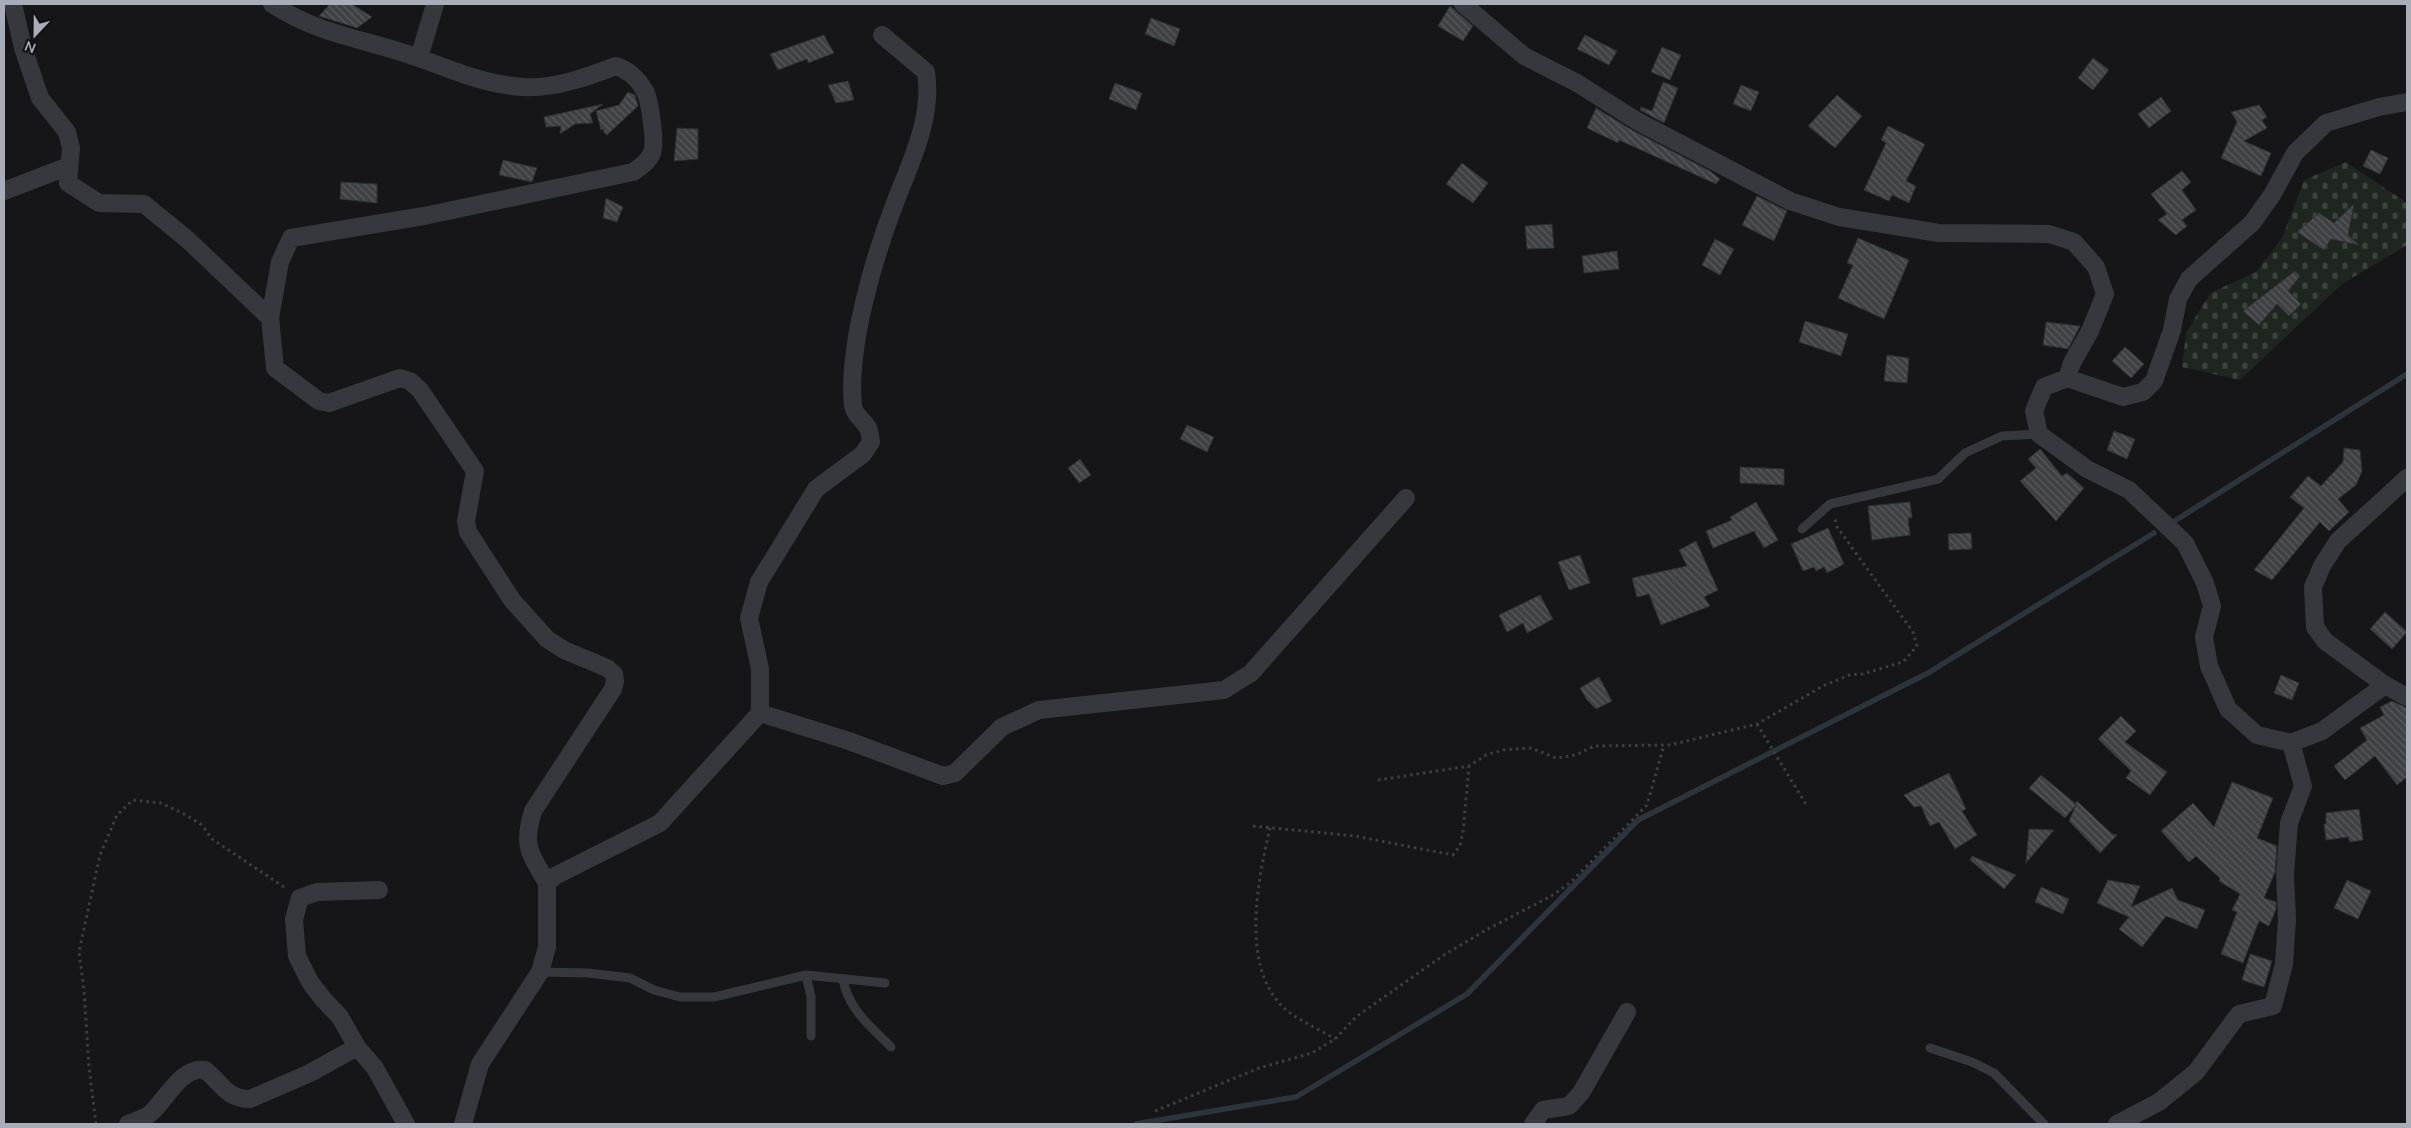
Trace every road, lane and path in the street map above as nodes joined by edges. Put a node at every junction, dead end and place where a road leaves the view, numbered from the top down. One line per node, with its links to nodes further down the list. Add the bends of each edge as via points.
1 (13, 4): 8 (street, via 23,48 40,98 67,132 71,148)
2 (272, 4): 6 (street, via 293,18 333,34)
3 (435, 4): 6 (street)
4 (1462, 4): 11 (street, via 1524,56 1577,82 1637,121 1790,201 1839,217 1939,233 2049,234 2074,242 2096,268 2105,294)
5 (882, 34): 19 (street, via 926,72 928,89 918,146 894,204 856,336 853,408 869,429 871,442 863,454 816,489 759,582 749,618 760,669)
6 (419, 58): 10 (street, via 495,82 523,87 556,84 616,66 624,68 646,92 654,140 652,152 645,164 633,172 424,216 291,238 280,262)
7 (2407, 102): 11 (street, via 2326,123 2295,153 2252,223 2189,280 2178,299 2172,330 2154,381 2143,392 2122,397)
8 (70, 166): 9 (street); 10 (street, via 68,182 99,203 144,204 188,240)
9 (4, 191)
10 (270, 318): 28 (street, via 275,368 319,401 329,403 400,378 410,381 420,390 475,471 466,521 468,532 512,600 547,638 564,650 614,674 613,689 533,811 527,830 528,848)
11 (2067, 378): 12 (street, via 2044,387 2034,411)
12 (2038, 434): 15 (lane, via 2002,436 1965,453 1938,479); 21 (street, via 2087,469 2129,490 2185,543 2205,583 2212,606 2204,637 2209,666 2228,709 2257,735)
13 (2407, 478): 17 (street, via 2338,541 2313,588 2315,627 2325,641)
14 (1406, 498): 19 (street, via 1251,673 1224,690 1039,710 1002,727 955,773 944,776)
15 (1830, 504): 16 (lane); 20 (path, via 1837,527 1913,632 1917,646 1903,662 1849,675 1823,686)
16 (1802, 529)
17 (2385, 685): 18 (street); 21 (street, via 2322,731)
18 (2407, 697)
19 (760, 713): 28 (street, via 660,823)
20 (1757, 724): 22 (path); 25 (path)
21 (2291, 744): 48 (street, via 2303,786 2290,823 2285,874 2284,964 2273,1006 2239,1014 2196,1072 2159,1102)
22 (1664, 745): 23 (path, via 1594,746 1576,755 1556,758 1531,748 1504,750 1486,755); 37 (path, via 1646,805 1571,882 1444,955 1357,1016)
23 (1469, 766): 24 (path); 27 (path, via 1464,832 1460,846 1452,855 1355,836)
24 (1378, 780)
25 (1807, 806)
26 (1253, 826): 27 (path)
27 (1270, 828): 37 (path, via 1255,913 1259,956 1267,989 1284,1009)
28 (547, 883): 31 (street, via 547,947)
29 (379, 890): 30 (street, via 317,892)
30 (300, 898): 38 (street, via 294,919 297,956 310,982 340,1017); 42 (path, via 212,840 202,825 161,803 133,800 117,815 100,855 80,952)
31 (540, 972): 32 (lane, via 630,978 654,990 680,997 714,997); 45 (street, via 480,1064)
32 (806, 975): 33 (lane); 36 (lane)
33 (843, 979): 34 (lane); 39 (lane, via 845,993 852,1006)
34 (884, 982)
35 (1627, 1012): 46 (street, via 1581,1093 1569,1106 1543,1110)
36 (811, 1036)
37 (1335, 1039): 41 (path, via 1312,1053 1259,1068)
38 (357, 1047): 43 (street, via 310,1073 250,1099 228,1094 205,1070 184,1074 150,1114); 44 (street, via 375,1068)
39 (891, 1047)
40 (1930, 1048): 47 (lane, via 1994,1073)
41 (1154, 1111)
42 (96, 1124)
43 (128, 1124)
44 (406, 1124)
45 (463, 1124)
46 (1533, 1124)
47 (2044, 1124)
48 (2117, 1124)

